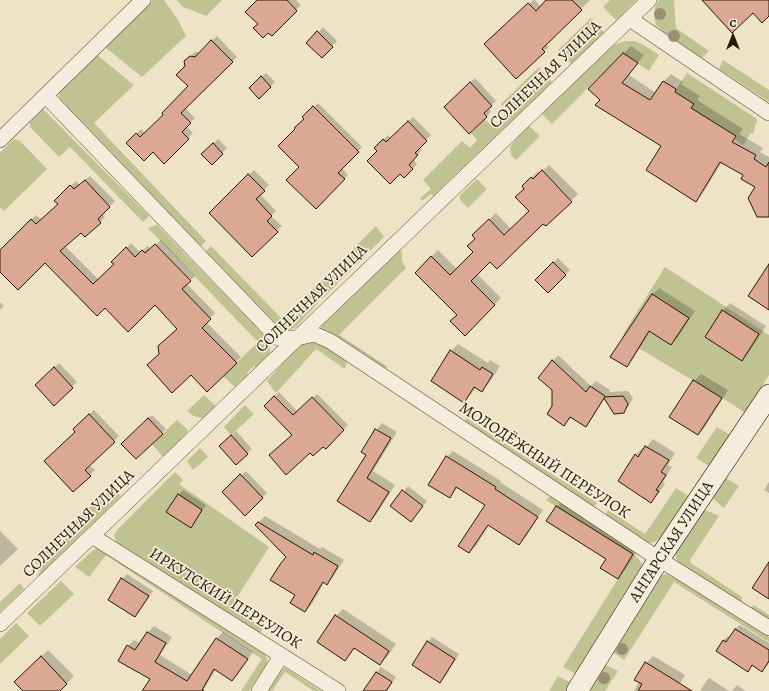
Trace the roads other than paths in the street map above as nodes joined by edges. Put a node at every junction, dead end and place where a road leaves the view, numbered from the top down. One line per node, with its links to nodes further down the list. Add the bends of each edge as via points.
1 (143, 0): 4 (street)
2 (649, 0): 3 (street, СОЛНЕЧНАЯ УЛИЦА)
3 (630, 19): 5 (street); 7 (street, СОЛНЕЧНАЯ УЛИЦА)
4 (46, 96): 6 (street); 7 (street, МОЛОДЁЖНЫЙ ПЕРЕУЛОК, via 278,338)
5 (769, 113)
6 (0, 140)
7 (297, 338): 9 (street, СОЛНЕЧНАЯ УЛИЦА); 10 (street, МОЛОДЁЖНЫЙ ПЕРЕУЛОК, via 314,334 330,341)
8 (769, 395): 10 (street, АНГАРСКАЯ УЛИЦА)
9 (92, 536): 11 (street, СОЛНЕЧНАЯ УЛИЦА); 13 (street, ИРКУТСКИЙ ПЕРЕУЛОК)
10 (659, 559): 12 (street, МОЛОДЁЖНЫЙ ПЕРЕУЛОК); 16 (street, АНГАРСКАЯ УЛИЦА)
11 (0, 624)
12 (769, 628)
13 (281, 656): 14 (street); 15 (street, ИРКУТСКИЙ ПЕРЕУЛОК)
14 (259, 691)
15 (338, 691)
16 (577, 691)

